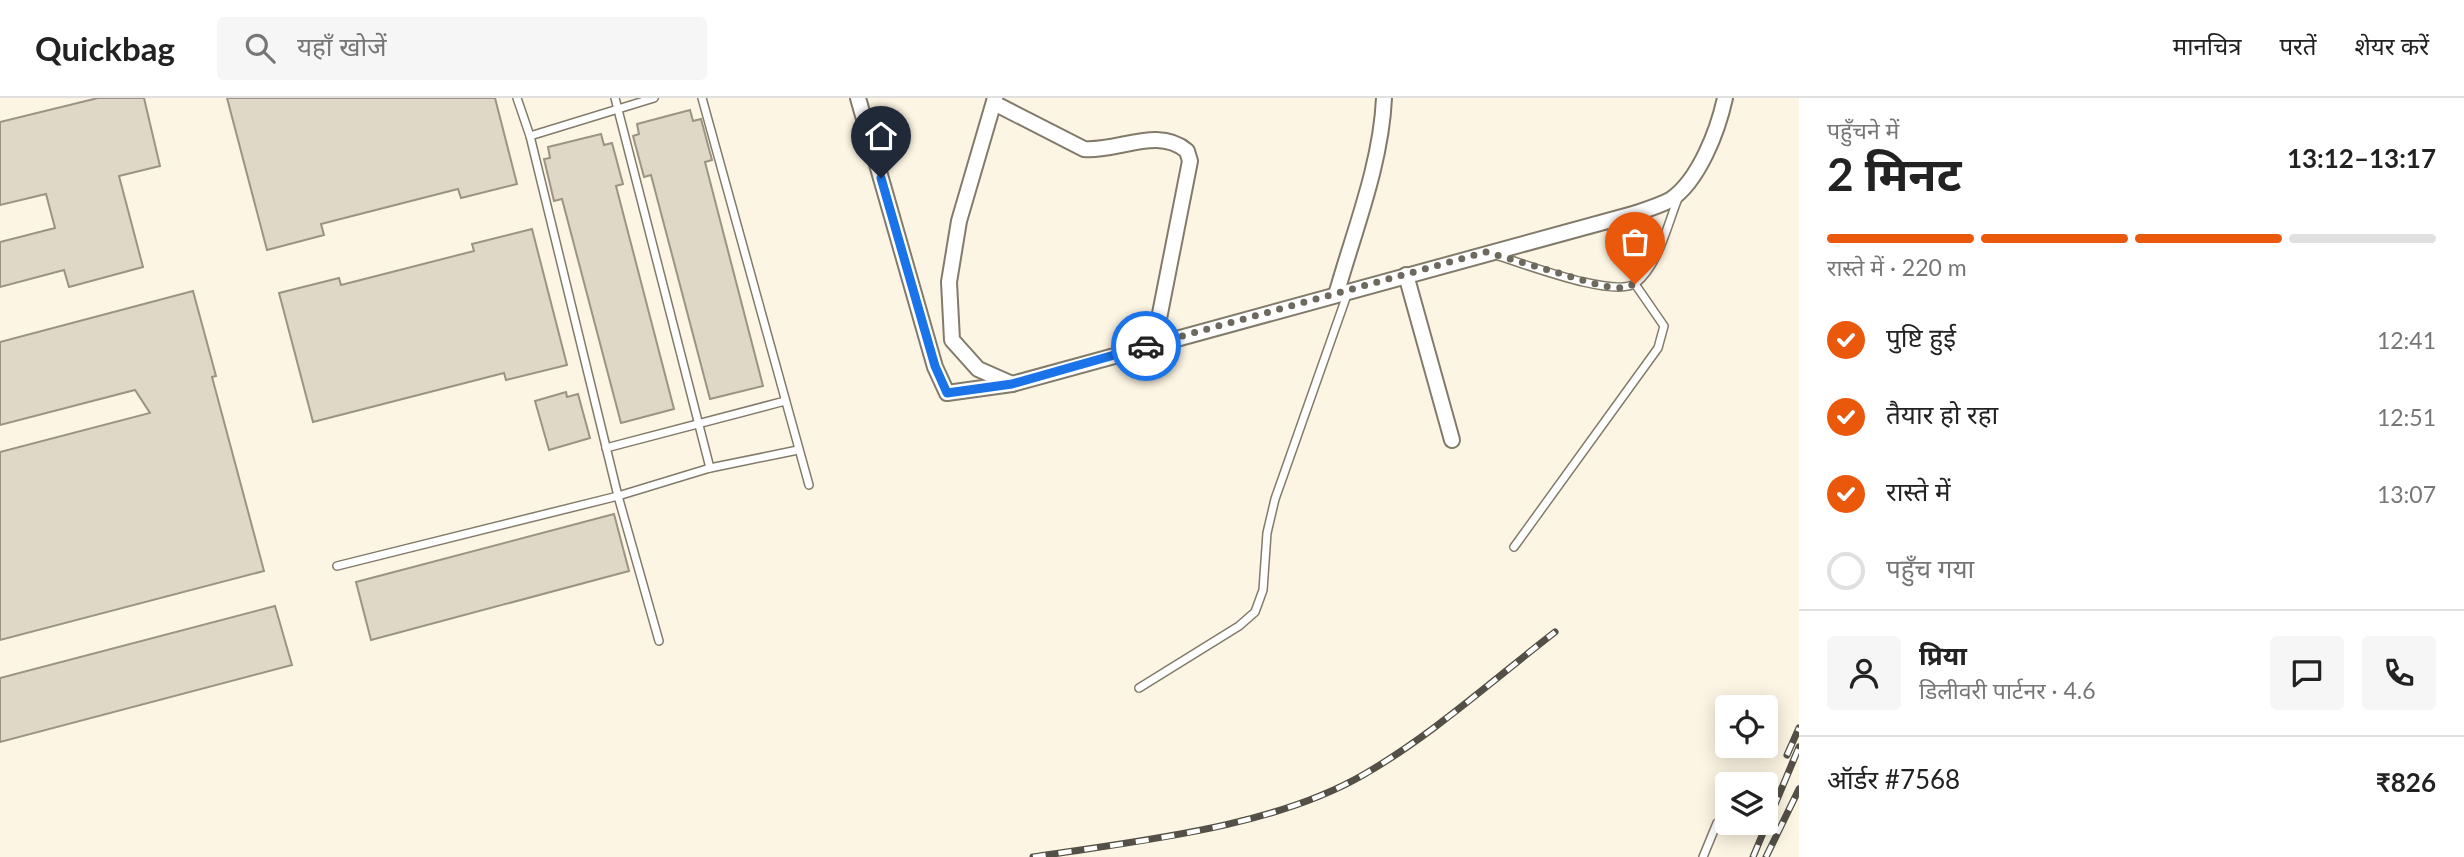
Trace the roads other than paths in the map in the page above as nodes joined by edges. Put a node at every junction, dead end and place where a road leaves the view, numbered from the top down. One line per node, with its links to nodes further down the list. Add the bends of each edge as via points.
1 (517, 98): 10 (lane)
2 (615, 98): 9 (lane)
3 (654, 98): 9 (lane)
4 (702, 98): 18 (lane)
5 (858, 98): 17 (street, via 935,366 947,393)
6 (1384, 98): 15 (street, via 1383,127)
7 (1726, 98): 11 (street, via 1716,128)
8 (994, 101): 16 (street, via 1084,149 1157,139 1170,140 1187,151 1190,161); 17 (street, via 959,221 949,294 952,340 978,369)
9 (620, 109): 10 (lane); 19 (lane)
10 (530, 136): 21 (lane)
11 (1682, 189): 12 (street, via 1633,215); 14 (lane, via 1649,268)
12 (1486, 252): 13 (street); 14 (lane, via 1603,286)
13 (1406, 275): 15 (street); 20 (street)
14 (1635, 284): 26 (lane, via 1664,326 1658,348)
15 (1342, 293): 16 (street); 29 (lane, via 1275,499 1263,590 1255,612)
16 (1154, 344): 17 (street)
17 (1012, 384)
18 (785, 401): 19 (lane); 22 (lane)
19 (698, 423): 21 (lane); 23 (lane)
20 (1452, 440)
21 (606, 448): 25 (lane)
22 (799, 450): 23 (lane); 24 (lane)
23 (710, 468): 25 (lane)
24 (809, 485)
25 (618, 496): 27 (lane); 28 (lane)
26 (1514, 547)
27 (337, 566)
28 (659, 641)
29 (1139, 688)
30 (1715, 828): 31 (lane)
31 (1703, 857)

